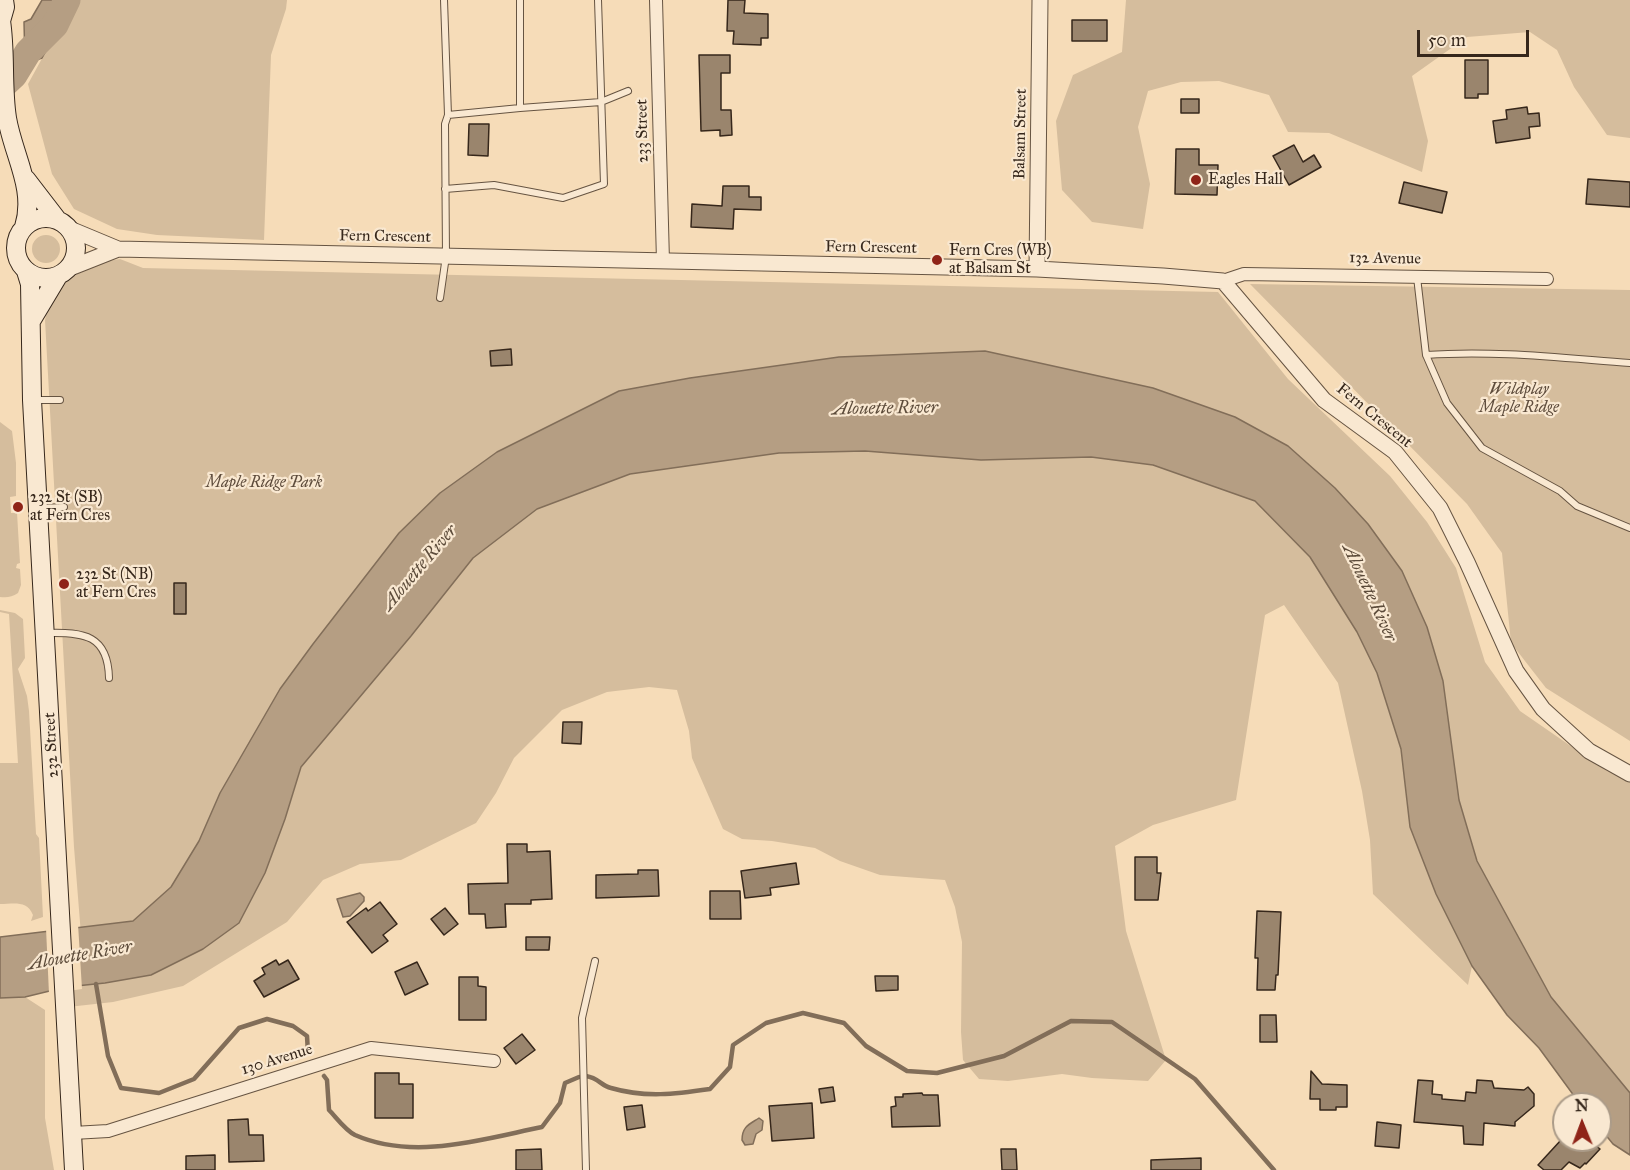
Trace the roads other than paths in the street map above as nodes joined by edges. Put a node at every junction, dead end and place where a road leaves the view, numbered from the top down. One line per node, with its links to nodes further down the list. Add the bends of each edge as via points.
1 (4, 0): 7 (main road)
2 (444, 0): 11 (lane)
3 (520, 0): 10 (lane)
4 (598, 0): 9 (lane)
5 (656, 0): 18 (street, 233 Street)
6 (1040, 0): 19 (street, Balsam Street)
7 (1, 25): 12 (main road, via 8,123)
8 (628, 91): 9 (lane)
9 (600, 102): 10 (lane); 13 (lane, via 604,184 563,198 494,185)
10 (520, 108): 11 (lane)
11 (448, 115): 13 (lane)
12 (24, 178): 14 (main road); 15 (main road, via 28,202)
13 (445, 189): 17 (lane)
14 (63, 224): 15 (main road, via 43,218); 16 (street, Fern Crescent); 21 (main road, via 75,238 76,248 75,258)
15 (24, 226): 20 (main road, via 15,251)
16 (118, 249): 17 (street, Fern Crescent); 21 (street, Fern Crescent)
17 (446, 256): 18 (street, Fern Crescent); 25 (lane)
18 (663, 261): 19 (street, Fern Crescent)
19 (1037, 269): 24 (street, Fern Crescent)
20 (26, 271): 21 (main road, via 46,279); 26 (main road, 232 Street)
21 (64, 272): 26 (main road, 232 Street)
22 (1417, 276): 23 (street, 132 Avenue); 24 (street, 132 Avenue, via 1244,274); 27 (lane)
23 (1547, 279)
24 (1223, 281): 36 (street, Fern Crescent, via 1324,400 1395,452 1440,508 1516,671 1543,709 1589,751)
25 (440, 297)
26 (32, 321): 29 (main road, 232 Street)
27 (1426, 355): 28 (lane, via 1507,354); 33 (lane, via 1447,403 1482,448 1560,490 1577,506)
28 (1630, 363)
29 (32, 400): 30 (lane); 32 (main road, 232 Street)
30 (60, 400)
31 (64, 507): 32 (lane)
32 (39, 508): 34 (main road, 232 Street)
33 (1630, 528)
34 (46, 633): 35 (lane, via 75,632 97,642 107,655); 39 (main road, 232 Street)
35 (109, 678)
36 (1630, 774)
37 (595, 961): 41 (lane, via 582,1018)
38 (494, 1061): 39 (street, 130 Avenue, via 371,1048 108,1131)
39 (73, 1133): 40 (main road, 232 Street)
40 (74, 1170)
41 (586, 1170)

